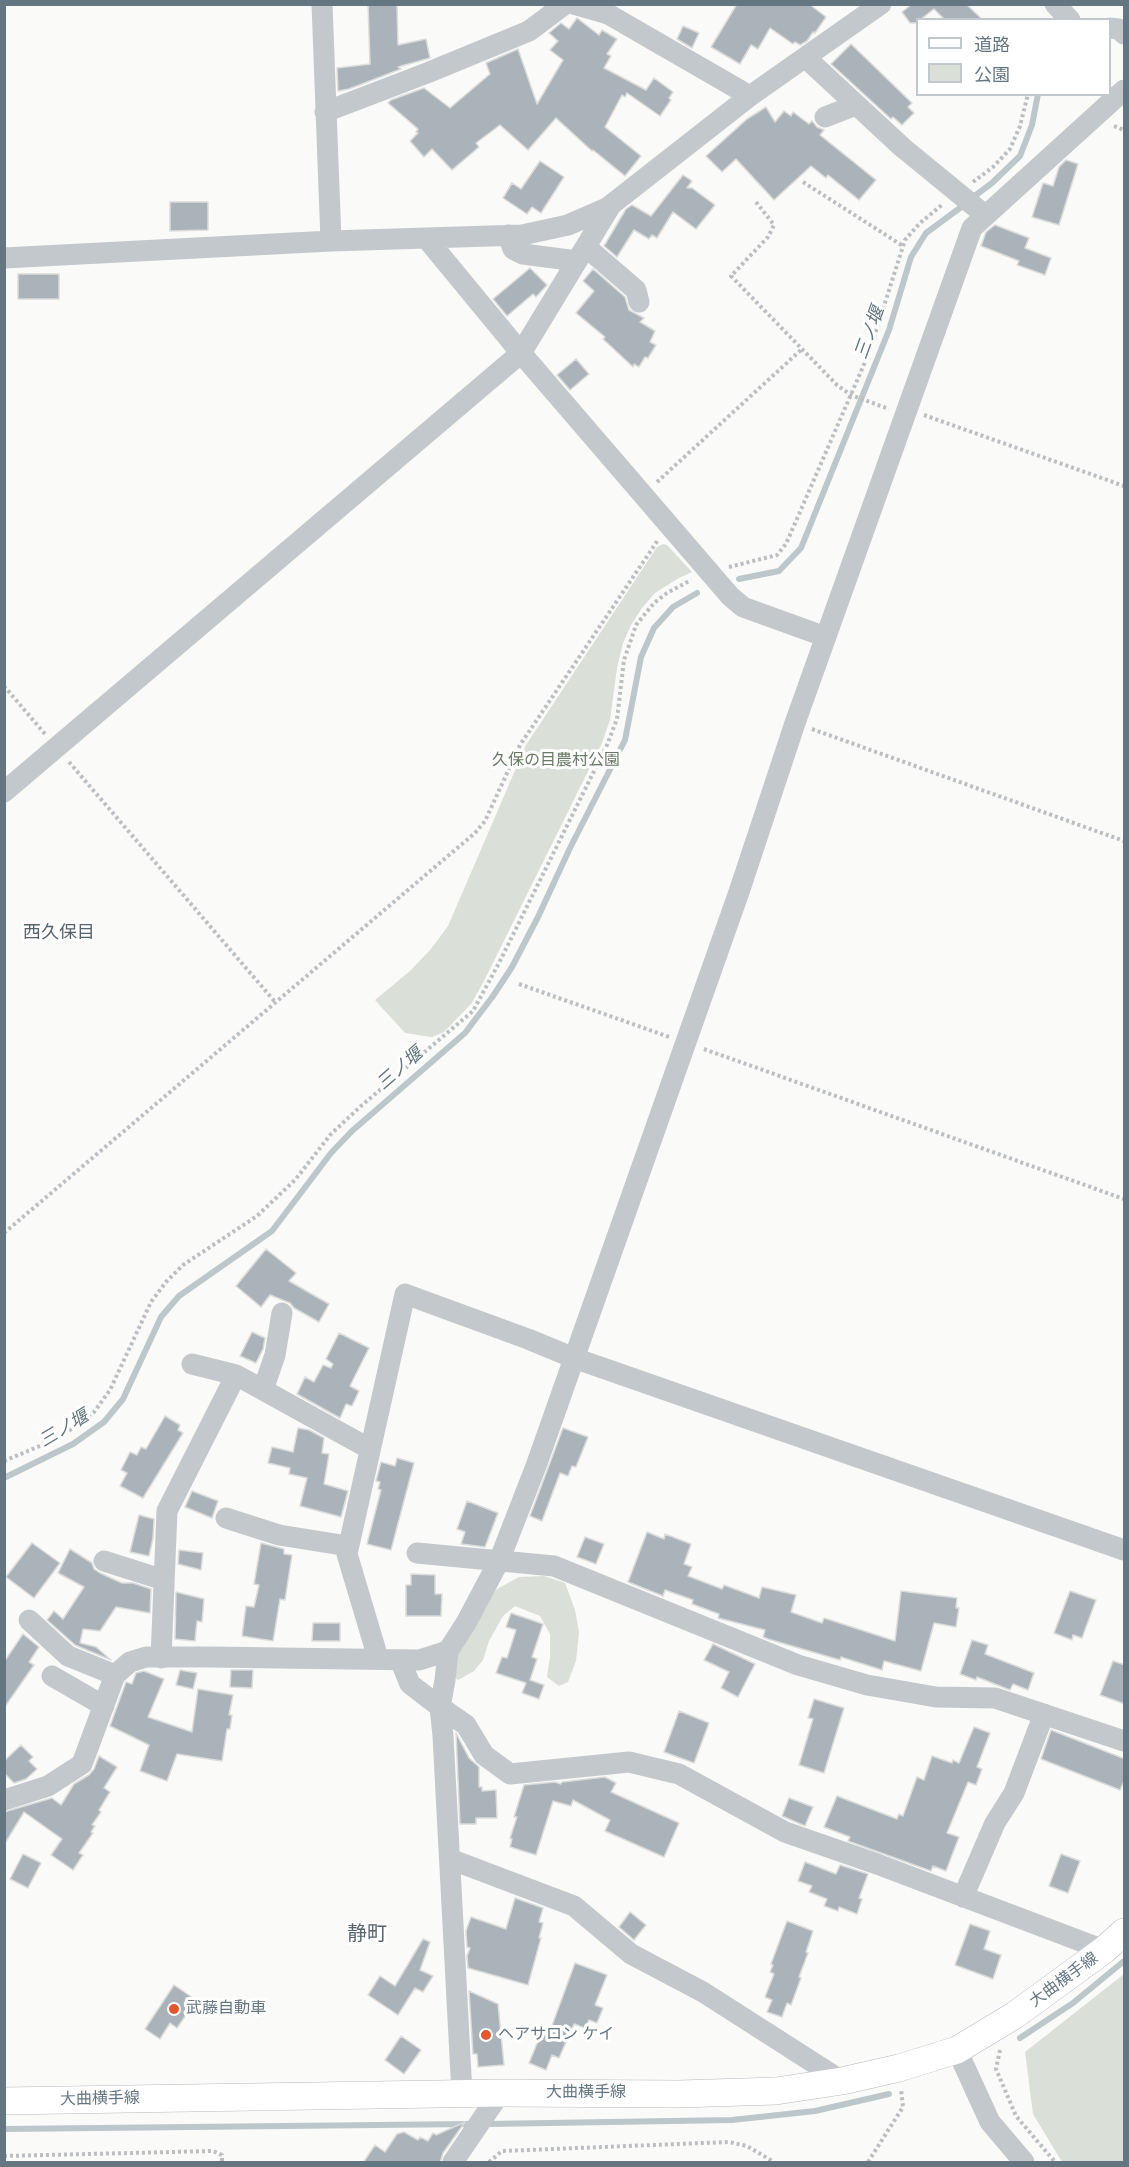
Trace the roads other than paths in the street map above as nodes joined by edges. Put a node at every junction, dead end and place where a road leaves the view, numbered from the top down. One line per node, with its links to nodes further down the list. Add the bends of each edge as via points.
1 (322, 4): 11 (street)
2 (565, 4): 11 (street, via 529,31)
3 (573, 4): 9 (street, via 608,14)
4 (881, 4): 7 (street)
5 (1111, 28): 6 (street)
6 (1125, 34)
7 (806, 58): 9 (street); 10 (street)
8 (1125, 90): 14 (street)
9 (750, 96): 13 (street)
10 (856, 105): 12 (street); 14 (street)
11 (325, 112): 18 (street)
12 (825, 117)
13 (612, 204): 15 (street, via 568,225); 19 (street)
14 (982, 212): 24 (street, via 972,228)
15 (548, 229): 16 (street); 21 (street)
16 (508, 235): 17 (street); 21 (street, via 513,249)
17 (427, 239): 18 (street); 23 (street)
18 (331, 241): 20 (street)
19 (582, 254): 21 (street); 22 (street, via 636,290); 23 (street)
20 (4, 258)
21 (554, 259)
22 (639, 302)
23 (521, 353): 24 (street, via 730,596 743,607); 25 (street)
24 (826, 637): 27 (street)
25 (4, 792)
26 (282, 1313): 30 (street, via 275,1355)
27 (574, 1358): 31 (street, via 405,1294); 34 (street); 37 (street)
28 (192, 1364): 29 (street)
29 (236, 1376): 30 (street); 38 (street, via 167,1511)
30 (263, 1390): 31 (street)
31 (370, 1449): 33 (street)
32 (226, 1518): 33 (street, via 279,1535)
33 (348, 1546): 42 (street, via 347,1554)
34 (1125, 1550)
35 (417, 1553): 37 (street)
36 (104, 1561): 38 (street)
37 (499, 1561): 40 (street); 48 (street, via 554,1566 798,1665 867,1685 936,1697 995,1698)
38 (164, 1580): 41 (street)
39 (29, 1620): 44 (street, via 68,1656)
40 (448, 1651): 43 (street, via 419,1660); 47 (street)
41 (161, 1658): 42 (street); 44 (street, via 130,1662)
42 (378, 1658): 43 (street)
43 (400, 1659): 47 (street, via 410,1684)
44 (115, 1675): 46 (street)
45 (52, 1676): 46 (street)
46 (104, 1706): 50 (street, via 82,1764 48,1786)
47 (440, 1707): 51 (street); 52 (street, via 466,1725 484,1755 510,1774 629,1762 679,1774 785,1832)
48 (1044, 1714): 49 (street); 52 (street, via 1014,1793 995,1823)
49 (1125, 1741)
50 (4, 1800)
51 (450, 1859): 56 (street, via 574,1906 631,1954 703,1992); 58 (street)
52 (963, 1897): 54 (street)
53 (1125, 1932): 54 (main road, 大曲横手線)
54 (1104, 1950): 55 (main road, 大曲横手線, via 1015,2015)
55 (957, 2050): 56 (main road, 大曲横手線); 61 (street, via 990,2122)
56 (842, 2081): 57 (main road, 大曲横手線, via 765,2091)
57 (500, 2093): 58 (main road, 大曲横手線); 60 (street)
58 (462, 2094): 59 (main road, 大曲横手線)
59 (4, 2101)
60 (453, 2163)
61 (1023, 2163)

